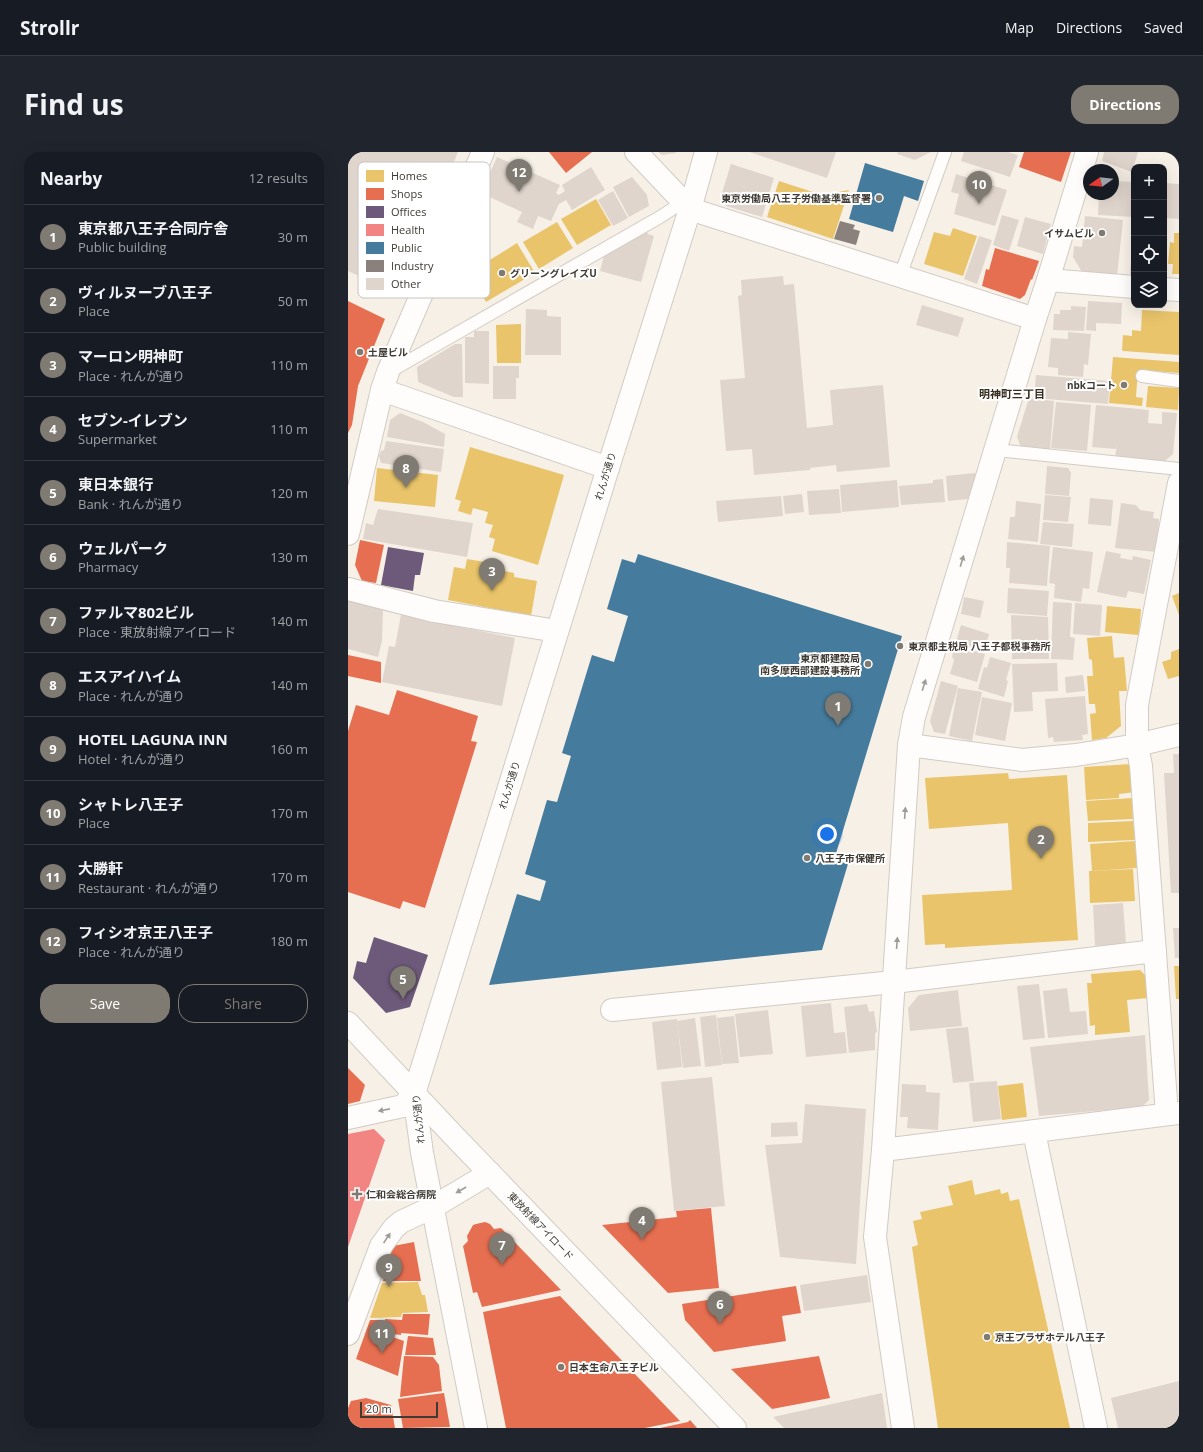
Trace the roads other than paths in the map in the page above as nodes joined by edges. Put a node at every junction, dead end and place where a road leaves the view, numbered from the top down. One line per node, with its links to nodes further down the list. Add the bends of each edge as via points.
1 (483, 152): 6 (street)
2 (636, 152): 7 (street)
3 (706, 152): 7 (street, れんが通り)
4 (945, 152): 8 (lane)
5 (1087, 152): 9 (street)
6 (479, 162)
7 (686, 206): 8 (street); 16 (lane, via 660,217); 19 (street, れんが通り)
8 (900, 276): 14 (street)
9 (1048, 280): 10 (street); 14 (street)
10 (1131, 287)
11 (1167, 289): 12 (street)
12 (1179, 290)
13 (421, 298): 16 (street)
14 (1035, 319): 18 (street)
15 (1142, 376): 17 (lane)
16 (385, 381): 19 (street); 22 (street)
17 (1179, 381)
18 (996, 450): 20 (lane); 26 (street, one-way to 18, via 914,717)
19 (608, 468): 24 (street, れんが通り)
20 (1179, 469)
21 (1179, 483): 27 (street, via 1137,705)
22 (348, 534)
23 (348, 589): 24 (street, via 434,611)
24 (557, 631): 32 (street, れんが通り)
25 (1179, 735): 27 (street)
26 (909, 745): 27 (street, via 1022,760 1076,755); 29 (street, one-way to 26)
27 (1137, 745): 28 (street, via 1141,766)
28 (1155, 951): 29 (street); 33 (street)
29 (894, 982): 30 (street); 36 (street)
30 (612, 1010)
31 (348, 1023): 32 (street, 東放射線アイロード)
32 (414, 1094): 34 (street, one-way to 34, via 403,1106); 37 (street, 東放射線アイロード); 38 (street, れんが通り)
33 (1173, 1114): 35 (street)
34 (348, 1118)
35 (1034, 1132): 36 (street); 44 (street)
36 (883, 1150): 43 (street, via 875,1237)
37 (490, 1173): 38 (street, one-way to 38); 42 (street, 東放射線アイロード)
38 (433, 1206): 39 (street, one-way to 38, via 394,1228); 41 (street, れんが通り)
39 (357, 1287): 40 (street)
40 (348, 1334)
41 (476, 1428)
42 (735, 1428)
43 (904, 1428)
44 (1096, 1428)

